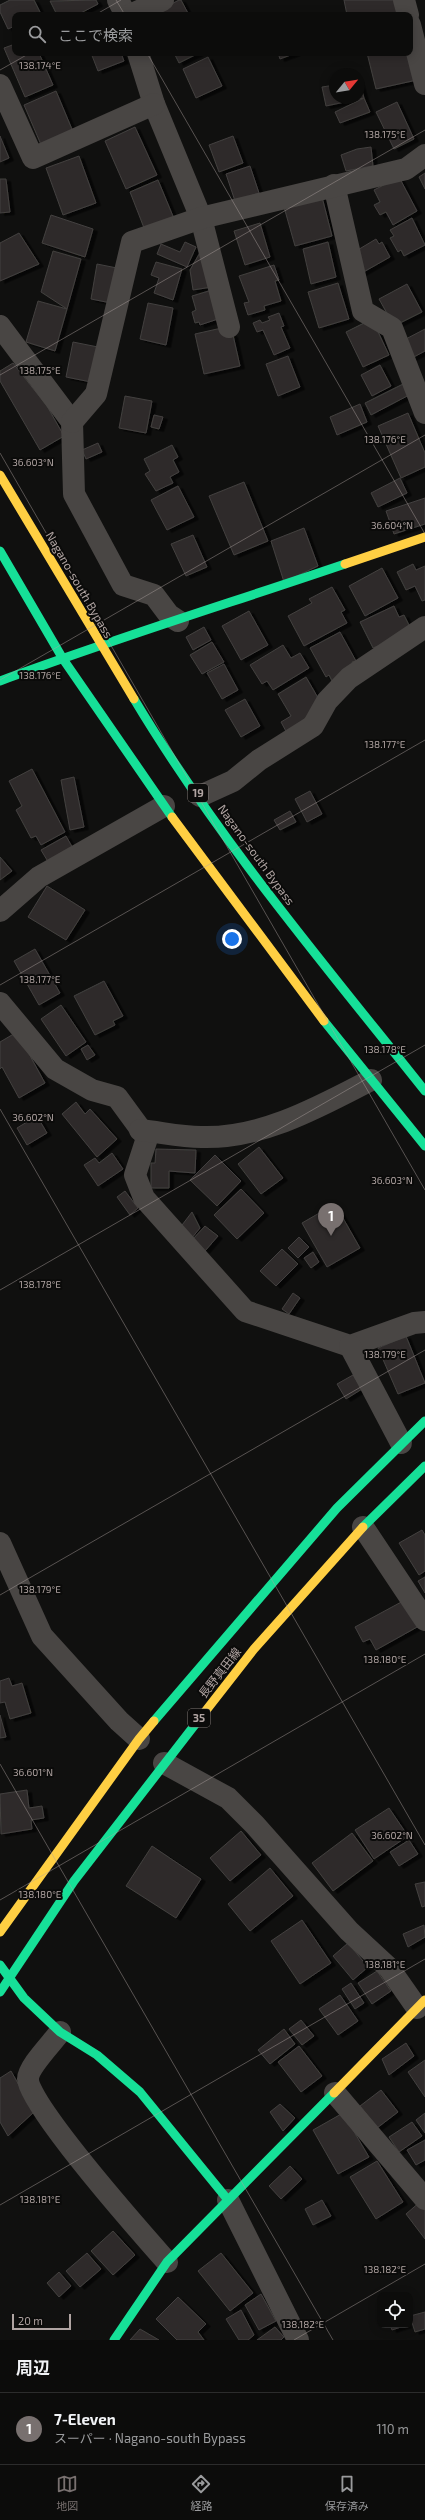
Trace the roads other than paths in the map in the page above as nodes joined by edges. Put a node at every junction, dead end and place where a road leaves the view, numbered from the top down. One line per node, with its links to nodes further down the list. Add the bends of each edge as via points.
1 (118, 0): 4 (street)
2 (163, 0): 5 (street)
3 (404, 0): 6 (street)
4 (124, 12)
5 (137, 12)
6 (408, 12)
7 (425, 15): 8 (street)
8 (413, 16)
9 (413, 38): 11 (street)
10 (139, 56): 13 (street)
11 (425, 84)
12 (0, 85): 13 (street, via 33,158)
13 (154, 104): 16 (street)
14 (425, 155): 15 (street, via 406,169)
15 (334, 185): 16 (street); 19 (street, via 363,311 392,328)
16 (201, 218): 18 (street); 20 (street, via 132,242 96,394)
17 (0, 326): 20 (street)
18 (229, 327)
19 (425, 414)
20 (72, 422): 24 (street, via 74,494 123,585 154,595)
21 (0, 476): 26 (main road, Nagano-south Bypass / 19)
22 (425, 537): 24 (main road)
23 (0, 551): 27 (main road)
24 (178, 621): 26 (main road)
25 (425, 627): 29 (street, via 349,678 327,701 313,726 259,760 233,780)
26 (100, 644): 27 (main road); 29 (main road, Nagano-south Bypass / 19, via 155,734)
27 (63, 659): 28 (main road); 30 (main road)
28 (0, 681)
29 (200, 796): 34 (main road, Nagano-south Bypass / 19, via 245,865)
30 (164, 806): 31 (street, via 39,877); 33 (main road)
31 (0, 911)
32 (0, 1003): 35 (street, via 55,1069 92,1090 117,1097)
33 (371, 1080): 35 (street, via 304,1115 238,1135 201,1137); 36 (main road)
34 (425, 1091)
35 (140, 1130): 38 (street, via 147,1138 135,1175 144,1198 245,1311)
36 (425, 1146)
37 (425, 1322): 38 (street, via 414,1323)
38 (350, 1346): 40 (street)
39 (425, 1421): 40 (main road, 長野真田線 / 35)
40 (400, 1443): 45 (main road, 長野真田線 / 35, via 338,1508)
41 (425, 1466): 42 (main road, 長野真田線 / 35)
42 (362, 1527): 44 (street); 46 (main road, 長野真田線 / 35, via 254,1649)
43 (0, 1543): 45 (street, via 42,1636)
44 (425, 1620)
45 (139, 1739): 47 (main road, 長野真田線 / 35)
46 (164, 1762): 49 (main road, 長野真田線 / 35, via 74,1881); 51 (street, via 228,1798 349,1931 389,1968)
47 (0, 1932)
48 (0, 1965): 49 (main road)
49 (10, 1978): 50 (main road, 長野真田線 / 35); 52 (main road, via 24,1998)
50 (0, 1992)
51 (421, 2004): 53 (main road)
52 (60, 2032): 55 (main road, via 97,2055 140,2092); 56 (street, via 29,2073 28,2082 44,2113)
53 (335, 2093): 54 (street); 55 (main road)
54 (425, 2199)
55 (228, 2200): 56 (main road); 58 (street)
56 (166, 2262): 57 (main road)
57 (114, 2340)
58 (298, 2340)

